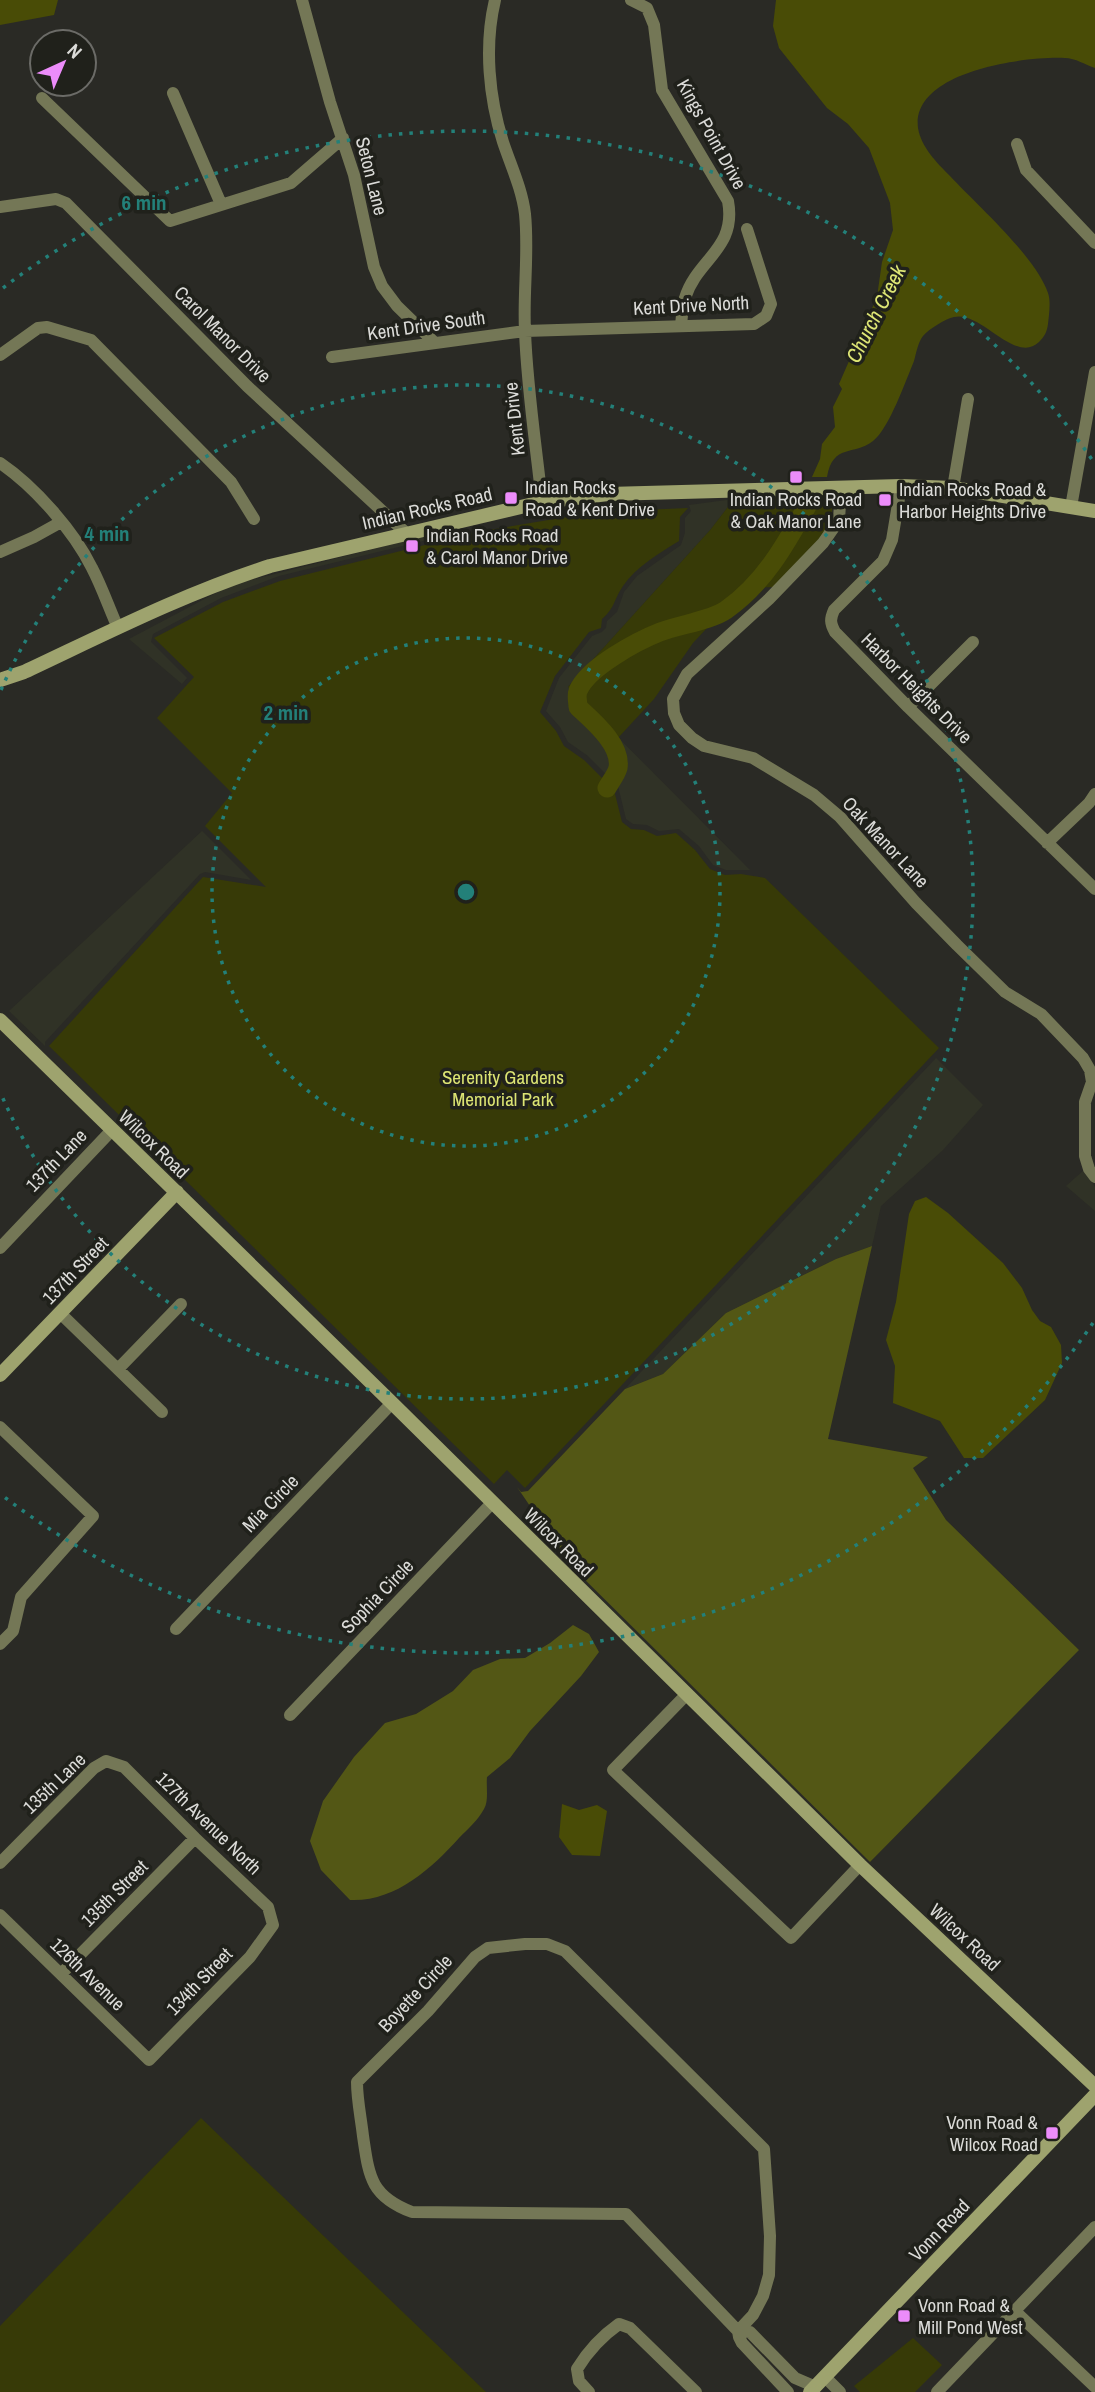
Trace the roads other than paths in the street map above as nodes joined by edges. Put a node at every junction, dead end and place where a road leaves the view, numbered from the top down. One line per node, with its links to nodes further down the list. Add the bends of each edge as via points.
1 (302, 0): 6 (street, Seton Lane)
2 (495, 0): 13 (street, via 491,86 524,212)
3 (631, 0): 12 (street, Kings Point Drive, via 647,8 654,25 662,90 728,201 731,216 727,235 685,297)
4 (173, 93): 8 (street)
5 (43, 98): 8 (street, via 170,221)
6 (343, 138): 8 (street, via 290,183); 14 (street, Seton Lane, via 382,286)
7 (1017, 144): 11 (street, via 1026,170)
8 (221, 204)
9 (0, 207): 28 (street, Carol Manor Drive, via 55,199 66,203 247,386)
10 (747, 229): 12 (street, Kent Drive North, via 771,304 766,316 754,324)
11 (1095, 243)
12 (681, 326): 13 (street, Kent Drive North)
13 (525, 331): 14 (street, Kent Drive South); 23 (street, Kent Drive)
14 (435, 343): 16 (street, Kent Drive South)
15 (0, 355): 26 (street, via 38,328 91,340 231,482)
16 (332, 357)
17 (1095, 372): 24 (street)
18 (968, 399): 22 (street)
19 (0, 463): 27 (street)
20 (901, 486): 21 (street, Indian Rocks Road); 22 (street, Indian Rocks Road); 33 (street, Harbor Heights Drive, via 892,540 883,561 830,618 835,632)
21 (841, 487): 23 (street, Indian Rocks Road, via 608,494); 39 (street, Oak Manor Lane, via 839,520 823,543 687,674 673,699 674,713 679,725 704,746 753,758 814,795 1005,992 1041,1014 1083,1058 1092,1083 1085,1102 1085,1156)
22 (953, 488): 24 (street, Indian Rocks Road)
23 (542, 502): 28 (street, Indian Rocks Road)
24 (1071, 507): 25 (street, Indian Rocks Road)
25 (1095, 512)
26 (254, 519)
27 (61, 522): 29 (street); 30 (street, via 92,566)
28 (406, 533): 30 (street, Indian Rocks Road, via 247,573)
29 (0, 552)
30 (118, 628): 32 (street, Indian Rocks Road)
31 (973, 642): 33 (street)
32 (0, 680)
33 (908, 707): 35 (street, Harbor Heights Drive)
34 (1095, 794): 35 (street)
35 (1047, 843): 36 (street, Harbor Heights Drive)
36 (1095, 889)
37 (0, 1020): 38 (street, Wilcox Road)
38 (112, 1130): 40 (street, Wilcox Road); 41 (street, 137th Lane)
39 (1095, 1177)
40 (177, 1192): 43 (street, 137th Street); 46 (street, Wilcox Road)
41 (0, 1248)
42 (181, 1304): 44 (street)
43 (60, 1312): 44 (street); 45 (street, 137th Street)
44 (118, 1369): 47 (street)
45 (0, 1375)
46 (392, 1403): 49 (street, Wilcox Road); 50 (street, Mia Circle)
47 (162, 1412)
48 (0, 1427): 51 (street, via 93,1516 21,1597 13,1631)
49 (492, 1503): 52 (street, Wilcox Road); 53 (street, Sophia Circle)
50 (176, 1629)
51 (0, 1644)
52 (686, 1695): 57 (street, Wilcox Road); 57 (street, via 614,1770 791,1938)
53 (290, 1715)
54 (106, 1760): 55 (street, 127th Avenue North, via 124,1767); 56 (street, 135th Lane)
55 (195, 1838): 59 (street, 127th Avenue North, via 268,1907); 60 (street, 135th Street)
56 (0, 1863)
57 (860, 1866): 62 (street, Wilcox Road)
58 (0, 1915): 60 (street, 126th Avenue)
59 (273, 1925): 61 (street, 134th Street, via 250,1957)
60 (61, 1974): 61 (street, 126th Avenue)
61 (149, 2060)
62 (1095, 2086)
63 (1095, 2095): 67 (street, Vonn Road)
64 (1095, 2227): 65 (street)
65 (1015, 2311): 68 (street); 73 (street)
66 (738, 2330): 66 (street, Boyette Circle, via 626,2214 412,2212 394,2205 380,2192 369,2174 357,2082 475,1956 488,1948 525,1944 547,1944 565,1951 764,2149 769,2275 758,2306); 67 (street, Boyette Circle, via 750,2332 795,2378); 71 (street, Boyette Circle, via 742,2343)
67 (817, 2385): 72 (street, Boyette Circle)
68 (1095, 2387)
69 (589, 2392): 70 (street, via 579,2381 577,2368 619,2324 630,2328)
70 (696, 2392)
71 (788, 2392)
72 (840, 2392)
73 (937, 2392)

